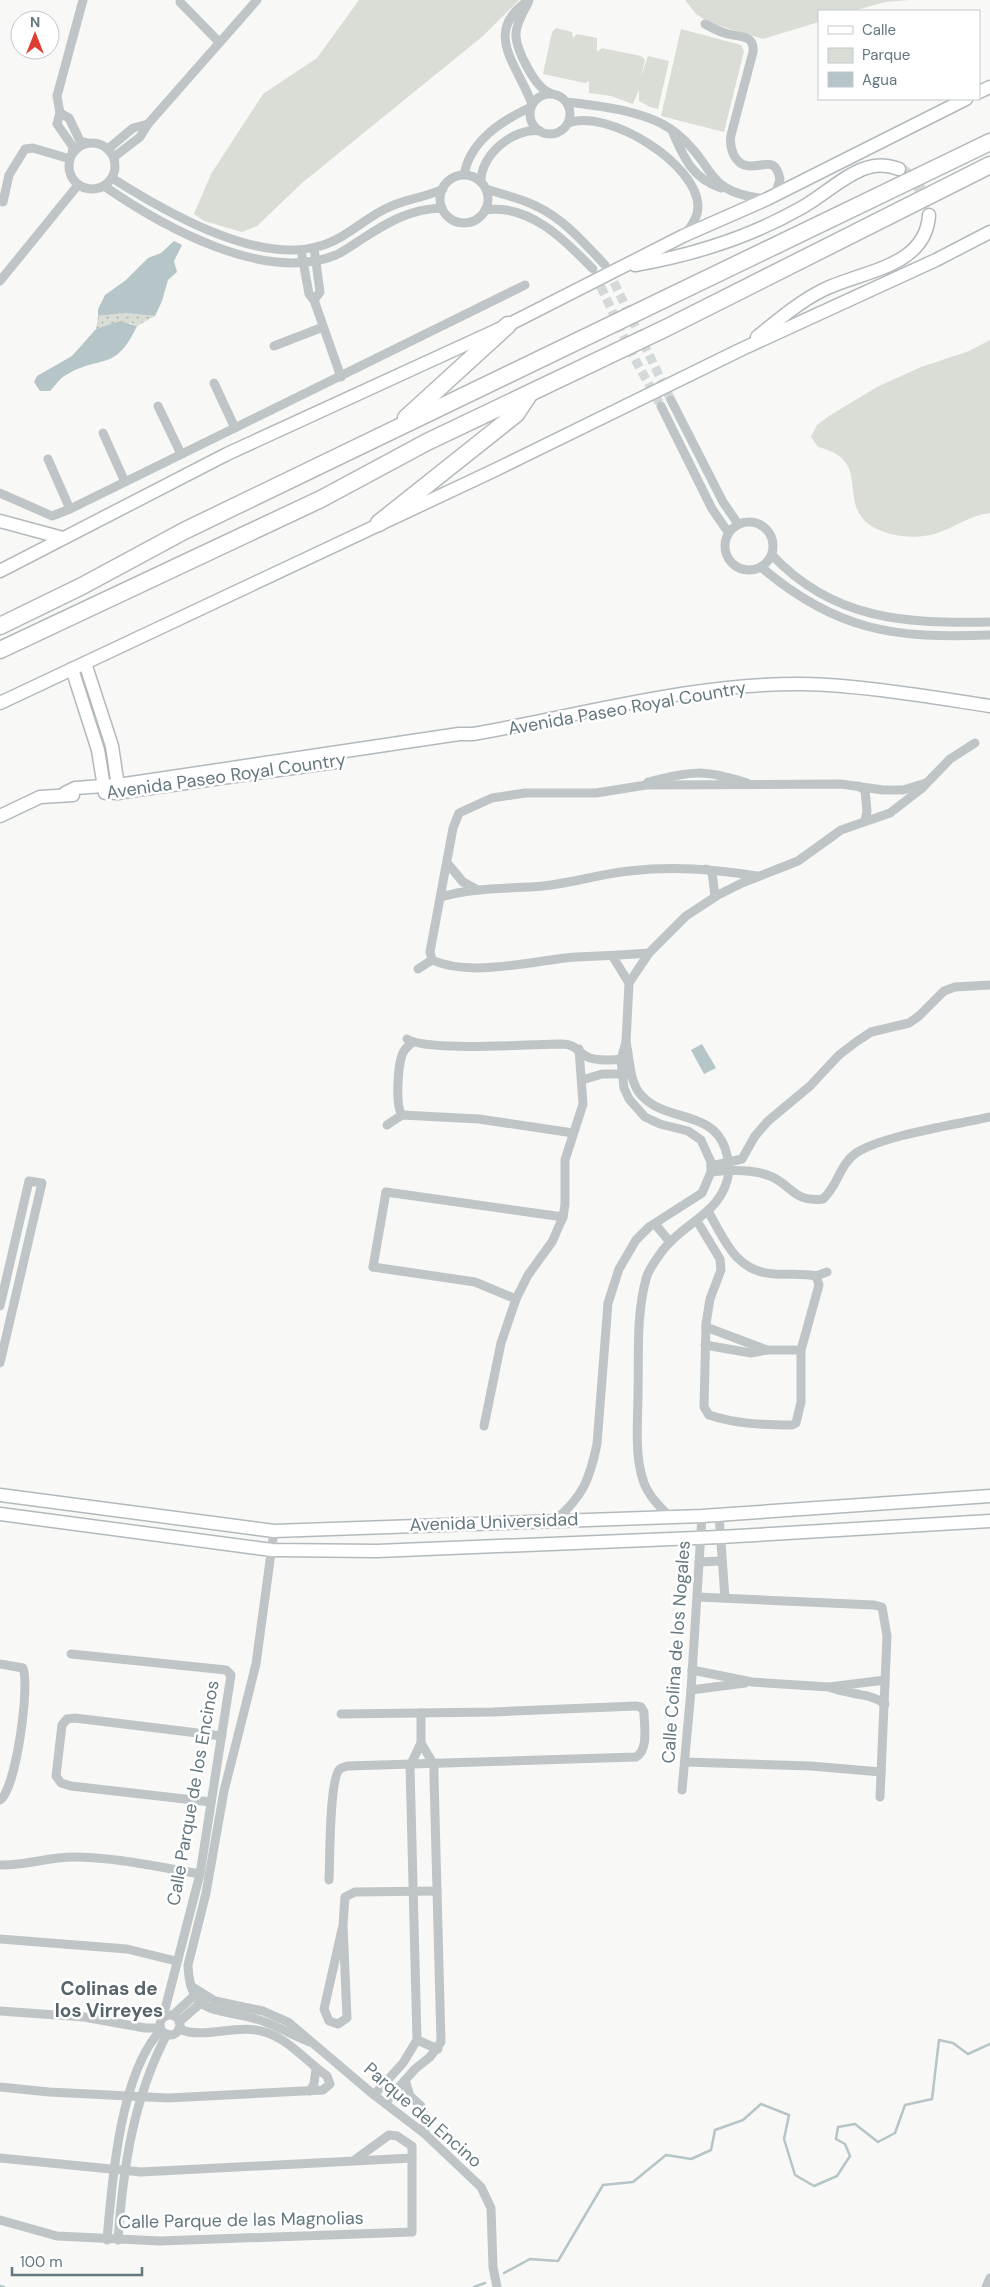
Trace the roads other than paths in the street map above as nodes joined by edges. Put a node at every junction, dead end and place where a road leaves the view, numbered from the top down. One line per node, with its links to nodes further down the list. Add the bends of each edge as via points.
1 (83, 0): 13 (street, via 57,96)
2 (257, 0): 6 (street)
3 (529, 0): 7 (street, via 516,28); 8 (street, via 510,16 504,33)
4 (180, 2): 6 (street)
5 (705, 24): 34 (street, via 727,34 746,37 752,43 753,52 730,141 734,155 742,164 768,164 776,168 780,179)
6 (219, 42): 15 (street)
7 (518, 45): 8 (street); 9 (street, via 540,87)
8 (507, 50): 12 (street)
9 (550, 93): 11 (street); 12 (street, via 537,98)
10 (964, 100): 34 (main road)
11 (567, 102): 14 (street, via 570,109); 16 (street, via 612,108)
12 (532, 106): 17 (street, via 530,117); 26 (street, via 491,130 470,158)
13 (60, 113): 19 (street, via 69,118 80,141); 21 (street, via 57,124 73,147)
14 (568, 123): 17 (street, via 561,131 551,134); 28 (street, via 595,121 628,132 661,153)
15 (148, 124): 20 (street, via 133,128); 22 (street, via 140,137)
16 (672, 130): 25 (street, via 681,154); 33 (street, via 692,148 714,179)
17 (540, 132): 31 (street, via 524,131 507,141 485,164)
18 (990, 142): 62 (highway)
19 (88, 143): 20 (street); 21 (street)
20 (108, 149): 22 (street)
21 (71, 156): 29 (street, via 69,170); 35 (street, via 25,149 9,174)
22 (114, 157): 27 (street)
23 (990, 165): 57 (highway, via 666,328)
24 (900, 169): 46 (main road, via 888,165 866,167 800,209 757,230 667,260)
25 (695, 173): 28 (street); 33 (street, via 708,184)
26 (464, 175): 31 (street, via 474,177); 32 (street, via 450,180)
27 (112, 178): 30 (street); 42 (street, via 146,200 213,233 261,246)
28 (686, 179): 40 (street, via 694,191 698,208 694,222)
29 (78, 185): 30 (street, via 91,189); 48 (street)
30 (104, 186): 44 (street, via 137,209 210,246 252,257)
31 (484, 186): 37 (street, via 488,200); 45 (street, via 518,198 555,217)
32 (442, 189): 36 (street); 41 (street, via 384,209 333,242)
33 (728, 191): 34 (street)
34 (771, 197): 40 (main road)
35 (3, 202)
36 (442, 208): 37 (street, via 448,217 458,222 478,218); 43 (street, via 409,213 391,220 338,254)
37 (486, 210): 47 (street, via 495,208 518,213 535,221 562,238)
38 (929, 215): 54 (main road, via 926,230 905,257 823,290)
39 (990, 232): 54 (main road)
40 (683, 236): 46 (main road)
41 (314, 248): 42 (street); 43 (street)
42 (301, 250): 44 (street)
43 (316, 262): 44 (street); 50 (street, via 320,292)
44 (302, 263): 50 (street, via 309,294)
45 (605, 265)
46 (622, 267): 51 (main road)
47 (593, 270)
48 (0, 281)
49 (525, 285): 55 (street)
50 (314, 300): 52 (street)
51 (508, 325): 62 (highway); 73 (main road, via 227,454)
52 (323, 327): 53 (street); 55 (street)
53 (274, 346)
54 (742, 349): 70 (main road)
55 (341, 377): 61 (street)
56 (214, 383): 61 (street)
57 (530, 392): 70 (highway, via 516,414); 80 (highway, via 427,442 322,499)
58 (671, 400): 71 (street, via 723,502)
59 (158, 406): 64 (street)
60 (661, 406): 72 (street, via 712,509)
61 (235, 428): 64 (street)
62 (394, 430): 78 (highway, via 184,531)
63 (103, 433): 66 (street)
64 (181, 454): 66 (street)
65 (48, 459): 68 (street)
66 (125, 482): 68 (street)
67 (0, 493): 68 (street, via 52,516)
68 (70, 509)
69 (0, 521): 73 (main road)
70 (379, 523): 81 (main road)
71 (738, 524): 72 (street); 74 (street, via 753,522 766,528 773,540)
72 (728, 532): 75 (street, via 724,547 730,561 742,569)
73 (63, 538): 76 (main road)
74 (772, 555): 75 (street); 77 (street, via 787,571 828,598 884,618 918,622)
75 (761, 567): 79 (street, via 797,596 821,610 855,623 918,636)
76 (1, 568)
77 (990, 622)
78 (0, 626)
79 (990, 635)
80 (0, 650)
81 (85, 663): 82 (main road); 86 (main road)
82 (72, 669): 83 (main road); 87 (main road)
83 (0, 703)
84 (990, 706): 92 (main road, Avenida Paseo Royal Country, via 803,684 754,686 661,698 474,734 461,740)
85 (976, 743): 88 (street, via 950,759)
86 (112, 746): 87 (main road); 92 (main road)
87 (98, 750): 93 (main road)
88 (926, 783): 90 (street, via 903,790); 95 (street, via 890,813)
89 (755, 785): 90 (street); 91 (street); 91 (street, via 727,776 694,772)
90 (858, 786): 95 (street, via 865,790)
91 (624, 788): 96 (street, via 596,793 506,795 472,806 459,813 453,828)
92 (118, 789): 93 (main road, Avenida Paseo Royal Country)
93 (105, 790): 94 (main road, Avenida Paseo Royal Country, via 40,797)
94 (0, 816)
95 (865, 820): 98 (street, via 841,830 798,861)
96 (448, 864): 99 (street, via 463,882); 101 (street)
97 (706, 869): 98 (street); 99 (street, via 628,871 552,885); 100 (street, via 712,872)
98 (760, 877): 100 (street)
99 (478, 890): 101 (street)
100 (715, 896): 102 (street, via 686,916)
101 (441, 897): 104 (street, via 430,952)
102 (649, 952): 103 (street); 106 (street)
103 (613, 957): 104 (street, via 578,957 501,966 442,965); 106 (street)
104 (432, 960): 105 (street)
105 (418, 969)
106 (629, 983): 109 (street)
107 (990, 985): 117 (street, via 955,987 944,991 909,1023 871,1032 856,1042 768,1121 742,1159)
108 (579, 1049): 109 (street, via 586,1057); 112 (street); 113 (street, via 562,1044 438,1045 410,1041 402,1055 398,1105)
109 (625, 1059): 110 (street); 111 (street)
110 (622, 1074): 111 (street); 112 (street, via 602,1074); 118 (street, via 624,1088 636,1109 660,1124 695,1135 707,1150)
111 (632, 1074): 117 (street, via 640,1095 650,1103 704,1122 711,1128 722,1140)
112 (582, 1080): 116 (street, via 583,1104)
113 (402, 1115): 115 (street); 116 (street, via 479,1119)
114 (990, 1117): 117 (street, via 874,1144 843,1166 831,1192 823,1199 803,1198 771,1176)
115 (388, 1125)
116 (574, 1133): 120 (street, via 565,1160)
117 (729, 1167): 118 (street); 119 (street, via 724,1190)
118 (711, 1169): 122 (street, via 702,1192)
119 (708, 1212): 121 (street); 124 (street)
120 (563, 1217): 128 (street, via 552,1242); 128 (street, via 384,1191 369,1269 475,1282)
121 (697, 1221): 123 (street); 125 (street)
122 (655, 1224): 123 (street); 142 (street, via 636,1240 612,1286 597,1444 592,1466 585,1487 571,1507)
123 (670, 1242): 140 (street, via 646,1277 641,1300 638,1435 644,1483)
124 (731, 1250): 125 (street); 127 (street, via 748,1268 764,1274)
125 (720, 1259): 130 (street, via 721,1270 710,1299)
126 (827, 1272): 127 (street)
127 (816, 1276): 133 (street, via 819,1285)
128 (516, 1299): 135 (street, via 501,1343)
129 (0, 1306): 134 (street, via 29,1181 42,1183)
130 (706, 1326): 131 (street); 132 (street)
131 (705, 1345): 132 (street, via 751,1353); 133 (street, via 704,1407 709,1415 724,1420 771,1425 796,1423)
132 (767, 1350): 133 (street)
133 (802, 1350)
134 (0, 1363)
135 (484, 1426)
136 (0, 1495): 144 (main road, Avenida Universidad)
137 (990, 1496): 139 (main road, Avenida Universidad)
138 (0, 1514): 147 (main road, Avenida Universidad)
139 (719, 1515): 141 (main road, Avenida Universidad); 145 (street, Calle Colina de los Nogales)
140 (669, 1516): 141 (main road, Avenida Universidad); 142 (main road, Avenida Universidad)
141 (702, 1516): 146 (street, Calle Colina de los Nogales)
142 (556, 1519): 144 (main road, Avenida Universidad)
143 (990, 1521): 145 (main road, Avenida Universidad)
144 (274, 1531): 147 (street, Parque del Encino)
145 (720, 1537): 146 (main road, Avenida Universidad); 148 (street, Calle Colina de los Nogales)
146 (701, 1538): 147 (main road, Avenida Universidad, via 377,1551); 149 (street, Calle Colina de los Nogales)
147 (272, 1550): 180 (street, Parque del Encino, via 256,1664 224,1791 206,1893 188,1965 191,1986)
148 (722, 1561): 149 (street); 151 (street, Calle Colina de los Nogales)
149 (700, 1562): 150 (street, Calle Colina de los Nogales)
150 (698, 1597): 151 (street); 154 (street, Calle Colina de los Nogales)
151 (724, 1598): 155 (street, via 882,1608 886,1636)
152 (71, 1654): 162 (street, Calle Parque de los Encinos, via 226,1670 232,1680)
153 (0, 1664): 170 (street, via 23,1668 24,1674 24,1709 15,1762 8,1790)
154 (692, 1670): 156 (street); 158 (street, Calle Colina de los Nogales)
155 (885, 1680): 157 (street); 159 (street)
156 (752, 1682): 157 (street); 158 (street)
157 (830, 1687): 159 (street, via 876,1698)
158 (691, 1690): 164 (street, Calle Colina de los Nogales)
159 (885, 1704): 167 (street)
160 (421, 1713): 161 (street); 163 (street); 165 (street, via 636,1706 644,1712 644,1749 636,1757)
161 (341, 1714)
162 (222, 1736): 171 (street, Calle Parque de los Encinos); 171 (street, via 75,1718 67,1719 62,1725 56,1776 60,1783)
163 (421, 1743): 165 (street); 166 (street)
164 (685, 1762): 167 (street); 168 (street, Calle Colina de los Nogales)
165 (434, 1765): 166 (street); 176 (street)
166 (410, 1766): 174 (street, via 347,1766 340,1769 336,1775 332,1805); 175 (street)
167 (881, 1772): 169 (street)
168 (682, 1790)
169 (880, 1797)
170 (0, 1800)
171 (211, 1802): 173 (street, Calle Parque de los Encinos)
172 (0, 1865): 173 (street, via 17,1866 70,1857 96,1858)
173 (200, 1874): 179 (street, Calle Parque de los Encinos)
174 (329, 1880)
175 (413, 1891): 176 (street); 177 (street, via 349,1893 343,1903); 187 (street)
176 (437, 1891): 189 (street, via 441,2042)
177 (343, 1925): 177 (street, via 324,2009 329,2021 338,2024 347,2018)
178 (0, 1939): 179 (street, via 126,1949)
179 (176, 1961): 184 (street, Calle Parque de los Encinos)
180 (196, 1994): 181 (street, Parque del Encino); 182 (street, Parque del Encino); 185 (street)
181 (208, 1997): 182 (street); 188 (street, Parque del Encino, via 263,2011 288,2022)
182 (200, 2004): 185 (street); 188 (street, Parque del Encino, via 216,2012 257,2019)
183 (0, 2010): 186 (street, via 84,2017)
184 (163, 2017): 185 (street); 186 (street, Calle Parque de los Encinos)
185 (177, 2022): 186 (street, via 174,2033); 190 (street, via 195,2033 239,2029 276,2036)
186 (163, 2030): 195 (street, via 143,2055); 196 (street)
187 (417, 2040): 189 (street); 194 (street, via 403,2063)
188 (310, 2042): 194 (street, Parque del Encino)
189 (438, 2049): 191 (street)
190 (316, 2069): 193 (street); 193 (street, via 327,2076 330,2084 323,2090)
191 (405, 2080): 197 (street); 198 (street, via 410,2096 424,2115)
192 (0, 2087): 195 (street)
193 (310, 2091): 196 (street, via 236,2096)
194 (374, 2095): 197 (street, Parque del Encino)
195 (130, 2096): 196 (street); 202 (street)
196 (142, 2096): 203 (street)
197 (385, 2103): 198 (street, Parque del Encino)
198 (425, 2134): 207 (street, Parque del Encino, via 481,2187 491,2208)
199 (0, 2158): 202 (street)
200 (412, 2158): 201 (street); 201 (street, via 412,2146 397,2136 389,2135); 206 (street, Calle Parque de las Magnolias, via 412,2232)
201 (356, 2159): 203 (street, via 141,2172)
202 (113, 2168): 203 (street); 205 (street)
203 (124, 2169): 206 (street)
204 (0, 2220): 205 (street, Calle Parque de las Magnolias, via 57,2236)
205 (107, 2240): 206 (street, Calle Parque de las Magnolias)
206 (118, 2240)
207 (497, 2287)

